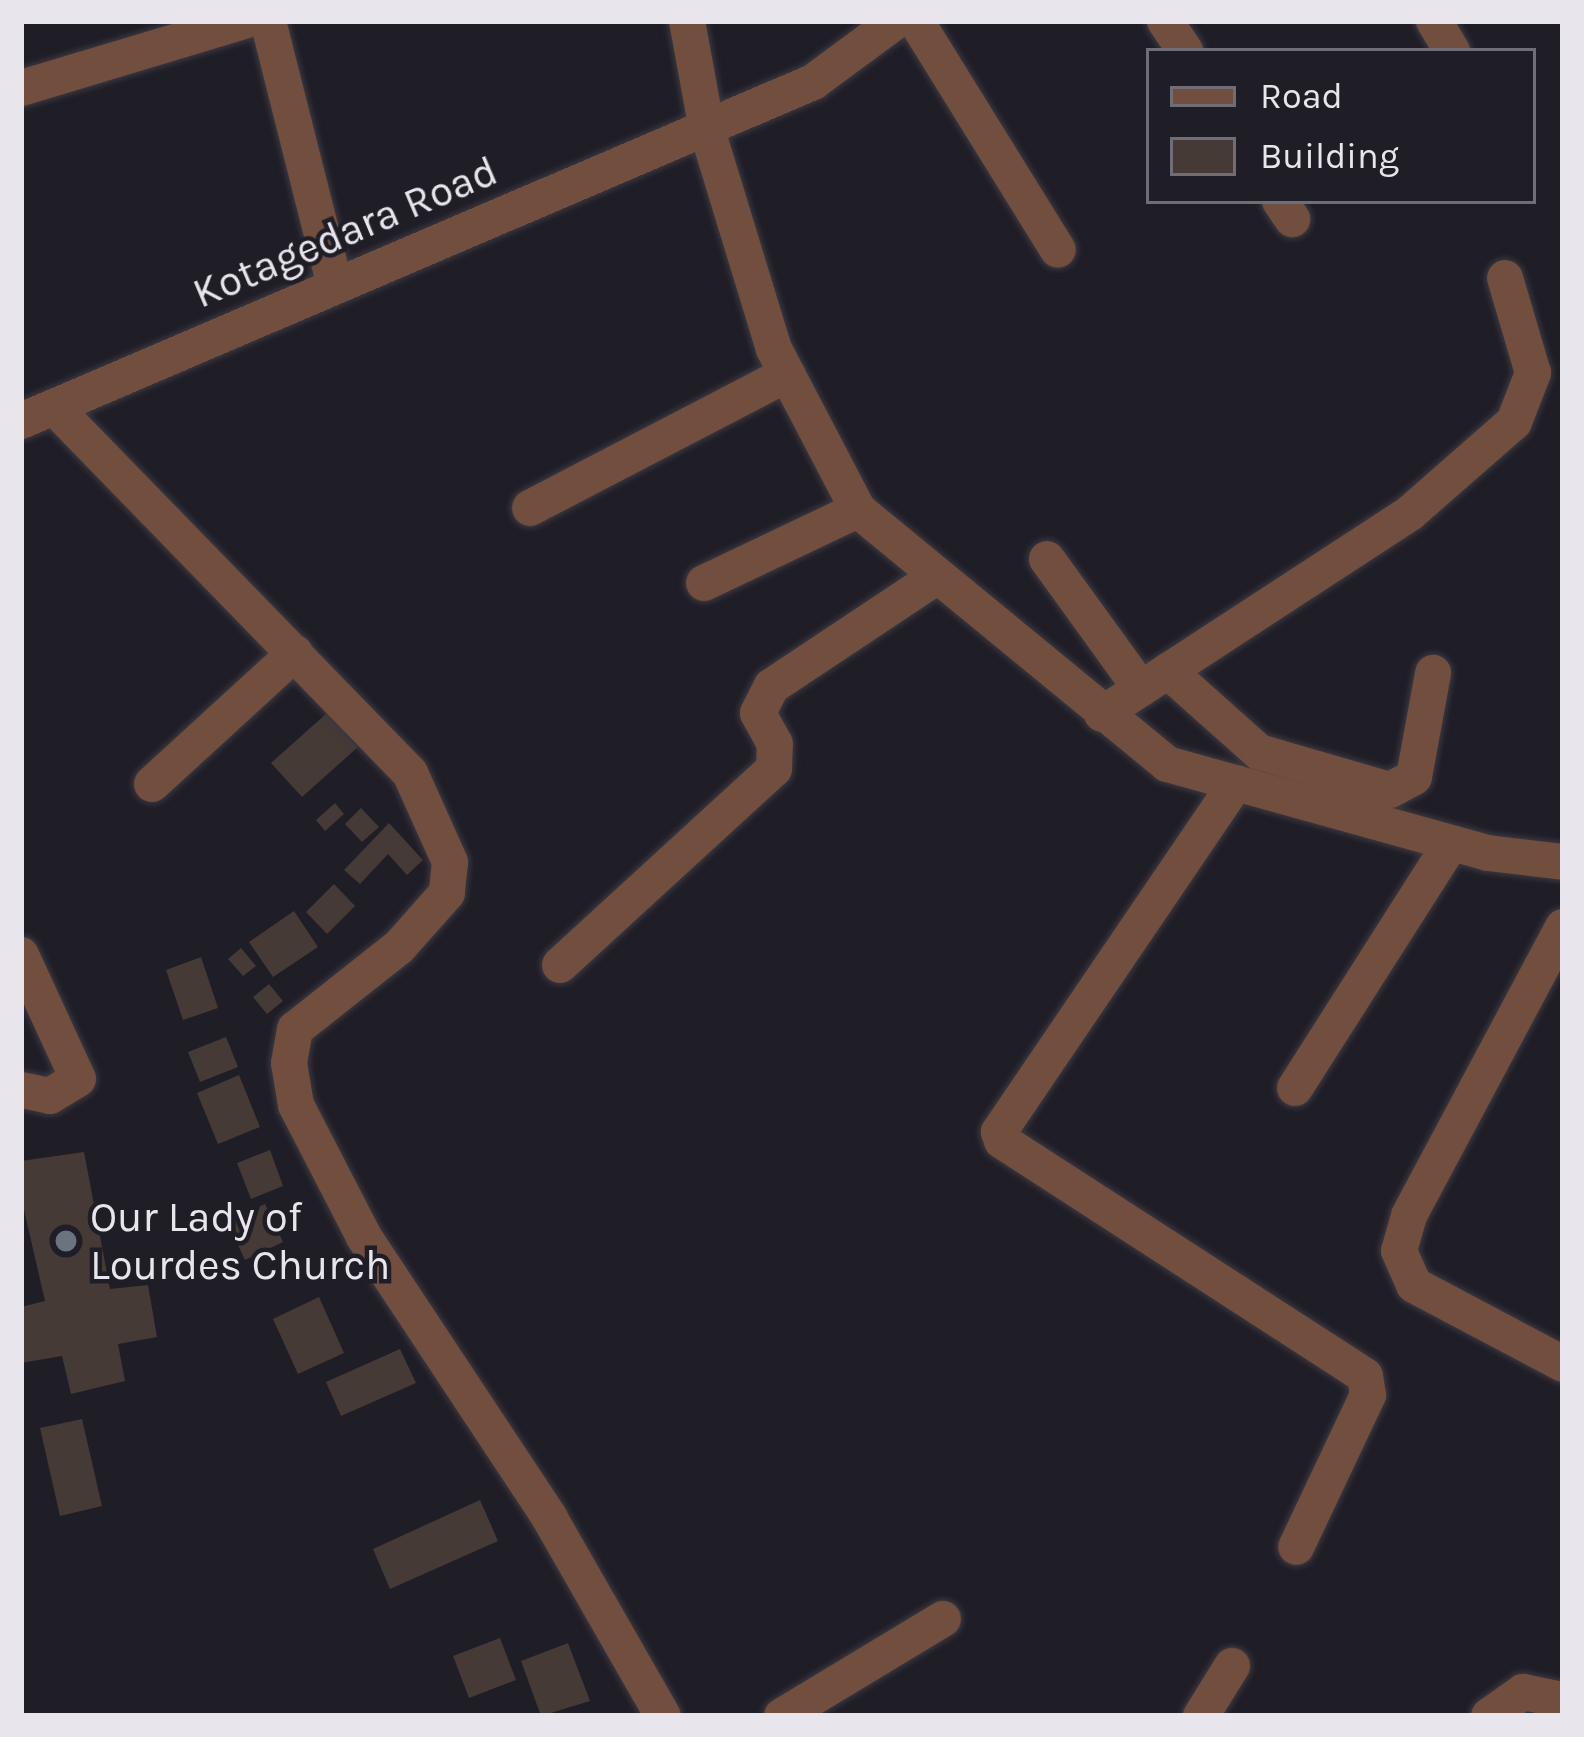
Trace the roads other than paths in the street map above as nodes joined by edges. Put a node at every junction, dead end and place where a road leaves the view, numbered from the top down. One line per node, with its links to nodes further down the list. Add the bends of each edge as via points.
1 (244, 21): 10 (street)
2 (268, 21): 14 (street)
3 (687, 21): 11 (street)
4 (896, 21): 11 (street, Kotagedara Road, via 813,82)
5 (916, 21): 12 (street)
6 (1166, 21): 8 (street)
7 (1434, 21): 9 (street)
8 (1182, 48)
9 (1450, 48)
10 (21, 88)
11 (707, 130): 14 (street, Kotagedara Road); 15 (street)
12 (1058, 250)
13 (1505, 278): 24 (street, via 1533,373 1514,422 1425,502)
14 (334, 282): 16 (street, Kotagedara Road)
15 (787, 374): 17 (street); 18 (street)
16 (38, 415): 22 (street)
17 (530, 508)
18 (858, 510): 20 (street); 21 (street)
19 (1047, 559): 24 (street)
20 (936, 577): 25 (street); 32 (street, via 772,686 758,713 775,744 774,769)
21 (704, 583)
22 (296, 652): 27 (street); 40 (street, via 410,773 450,862 447,893 399,947 296,1029 289,1064 296,1105 364,1237 549,1517)
23 (1433, 674): 24 (street, via 1414,777 1390,790 1259,752)
24 (1155, 680): 25 (street)
25 (1102, 715): 26 (street, via 1167,764)
26 (1236, 783): 28 (street); 36 (street, via 999,1132 1002,1142 1365,1376 1368,1395)
27 (152, 784)
28 (1451, 843): 29 (street); 33 (street)
29 (1563, 862)
30 (1563, 928): 35 (street, via 1409,1216 1399,1252 1414,1285)
31 (21, 956): 34 (street, via 78,1079 50,1096)
32 (560, 965)
33 (1295, 1088)
34 (21, 1090)
35 (1563, 1364)
36 (1296, 1547)
37 (943, 1618): 41 (street)
38 (1232, 1666): 42 (street)
39 (1563, 1700): 43 (street, via 1523,1692)
40 (663, 1716)
41 (782, 1716)
42 (1202, 1716)
43 (1489, 1716)

